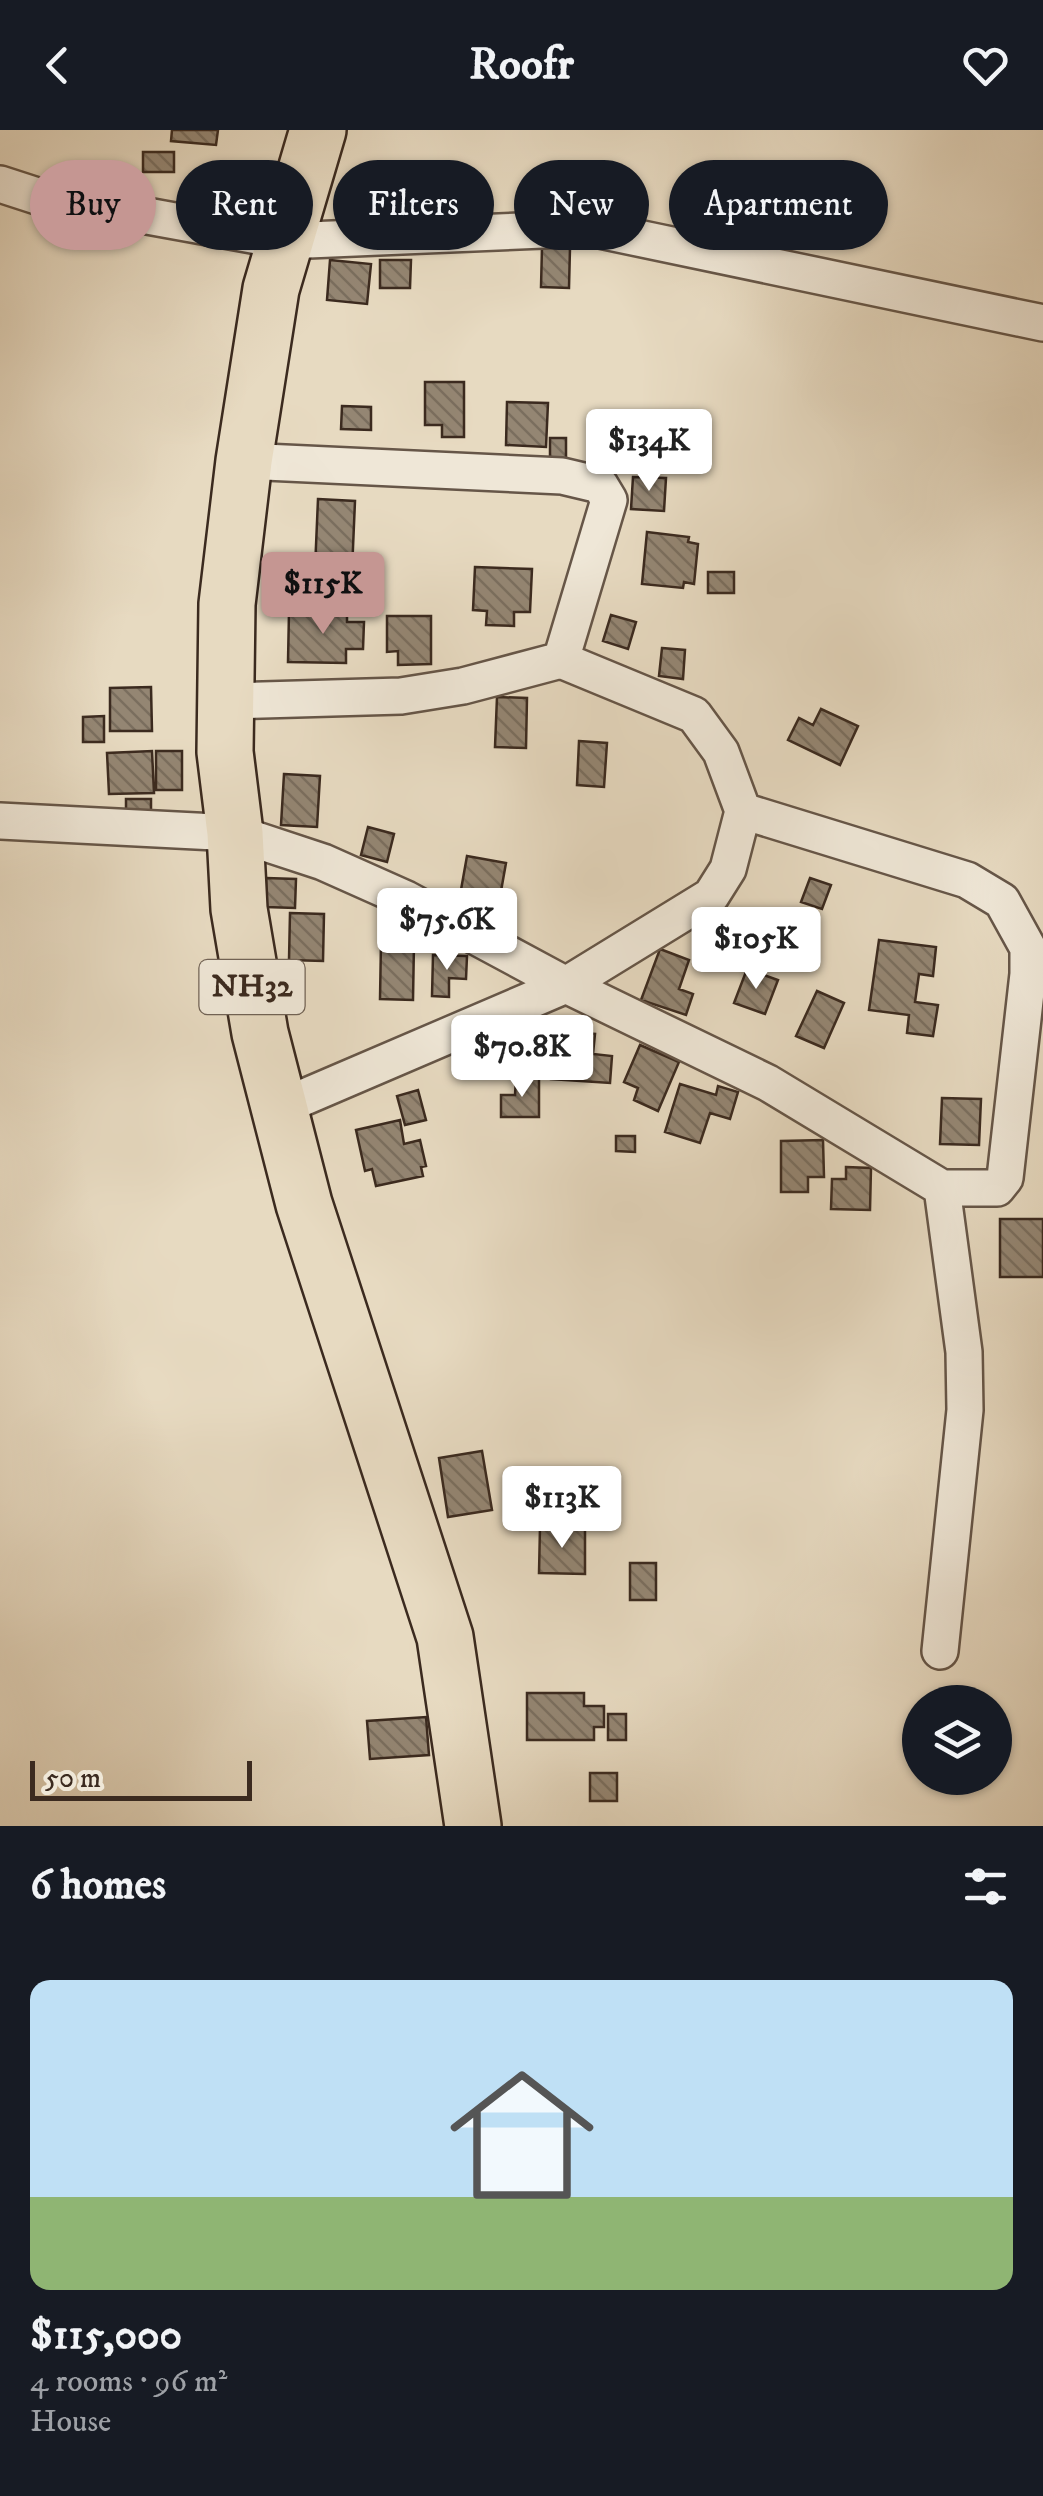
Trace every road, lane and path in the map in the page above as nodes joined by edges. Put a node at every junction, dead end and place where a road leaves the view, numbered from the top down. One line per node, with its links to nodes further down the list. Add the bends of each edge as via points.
1 (318, 130): 2 (highway, NH32)
2 (309, 160)
3 (0, 184): 4 (street)
4 (176, 221)
5 (313, 240): 7 (street, via 590,228)
6 (282, 250): 8 (highway, NH32)
7 (1043, 323)
8 (244, 460): 9 (street, via 562,476 600,485 610,500); 10 (highway, NH32, via 226,604)
9 (561, 660): 10 (street, via 401,696); 11 (street, via 694,715 721,752)
10 (226, 701): 13 (highway, NH32)
11 (743, 810): 14 (street, via 728,869 711,896); 16 (street, via 967,880 1002,901 1028,948 1005,1178 996,1188)
12 (0, 821): 13 (street)
13 (236, 833): 14 (street, via 406,899); 15 (highway, NH32, via 239,909)
14 (566, 985): 15 (street); 16 (street, via 768,1084)
15 (280, 1108): 18 (highway, NH32, via 304,1204 445,1637)
16 (942, 1188): 17 (street, via 964,1352 964,1410)
17 (940, 1652)
18 (474, 1826)

